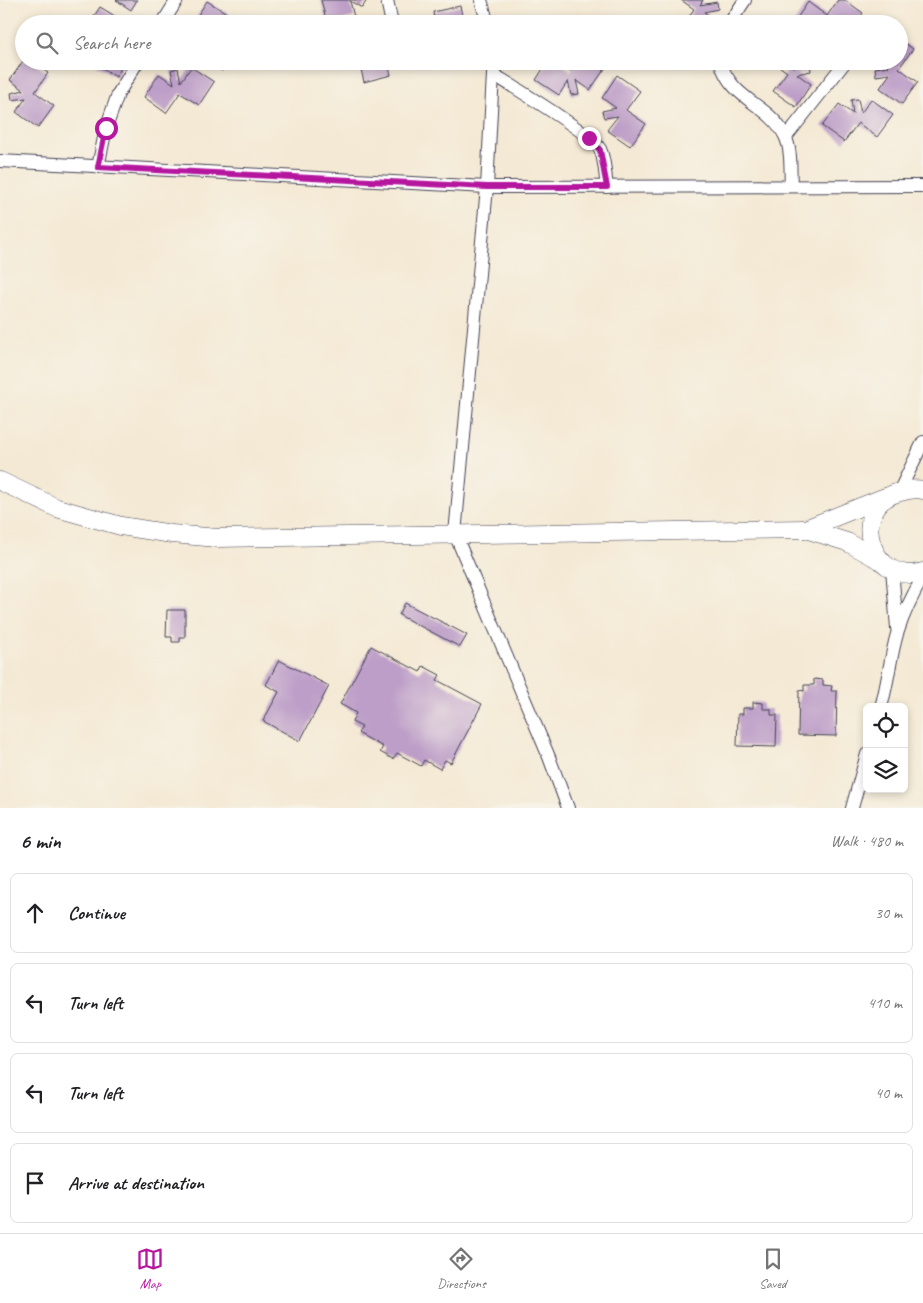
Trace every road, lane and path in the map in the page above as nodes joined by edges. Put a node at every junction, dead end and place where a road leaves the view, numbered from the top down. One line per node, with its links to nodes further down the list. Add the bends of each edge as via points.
1 (177, 0): 5 (street)
2 (387, 0): 6 (street)
3 (481, 0): 7 (street)
4 (745, 0): 8 (street)
5 (168, 15)
6 (390, 15)
7 (485, 15)
8 (735, 15)
9 (133, 70): 16 (street, via 118,94 106,128)
10 (493, 70): 19 (street)
11 (497, 70): 20 (street, via 596,144)
12 (723, 70): 14 (street, via 736,90 775,120)
13 (839, 70): 14 (street)
14 (786, 137): 17 (street)
15 (0, 161): 16 (street)
16 (98, 167): 19 (street)
17 (791, 186): 18 (street); 20 (street)
18 (923, 186)
19 (487, 187): 20 (street); 26 (street)
20 (607, 187)
21 (923, 442): 24 (street)
22 (0, 481): 26 (highway, via 57,508 121,526 172,534 218,538)
23 (923, 490): 24 (highway, via 915,488)
24 (893, 494): 25 (highway); 27 (highway, via 878,505 871,518 869,532 872,547)
25 (805, 529): 26 (highway); 27 (highway, via 847,542)
26 (455, 534): 33 (street)
27 (886, 564): 28 (highway, via 906,574); 30 (street)
28 (923, 572)
29 (923, 577): 30 (street)
30 (897, 633): 31 (street)
31 (882, 703)
32 (863, 768): 34 (street)
33 (568, 808)
34 (852, 808)

